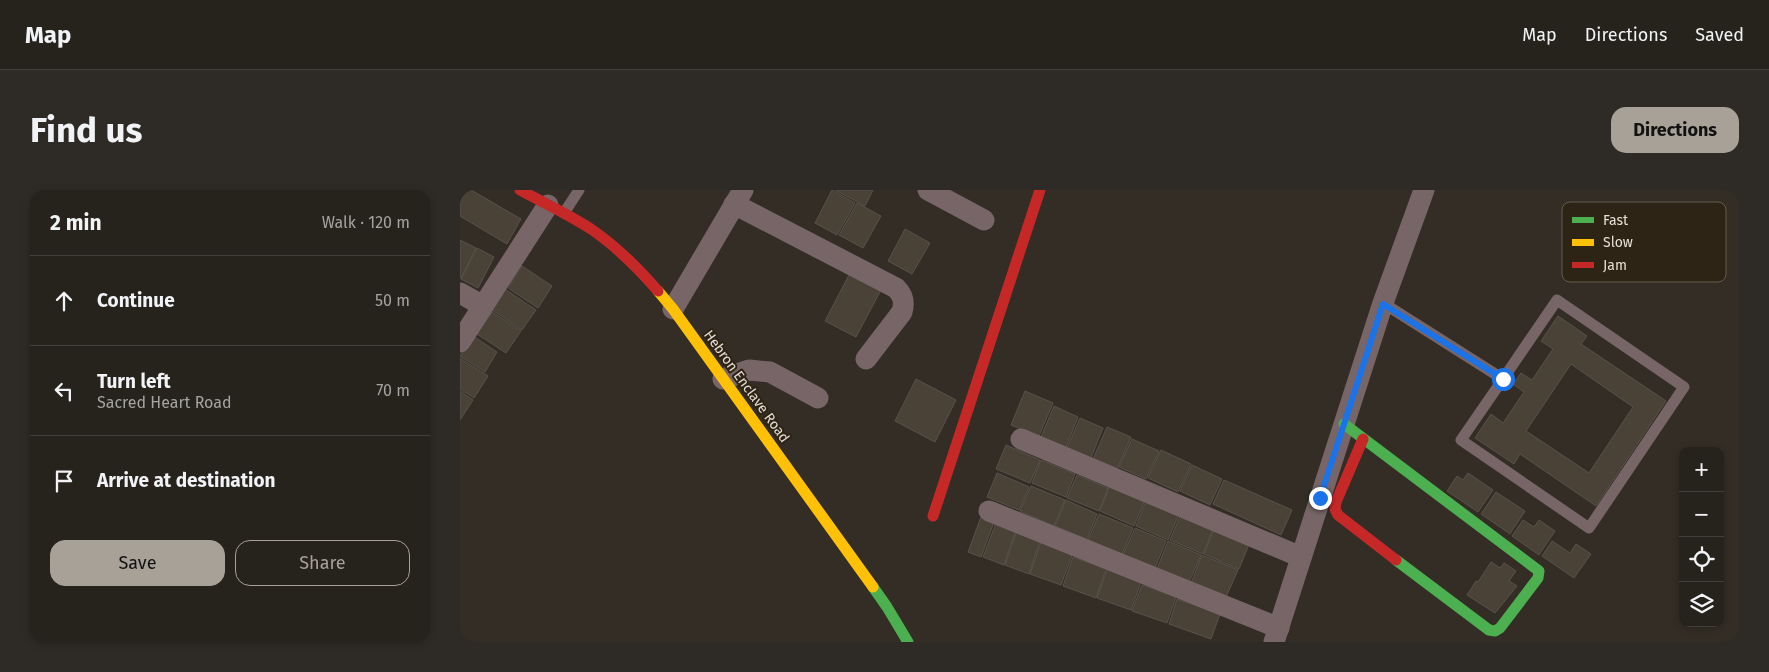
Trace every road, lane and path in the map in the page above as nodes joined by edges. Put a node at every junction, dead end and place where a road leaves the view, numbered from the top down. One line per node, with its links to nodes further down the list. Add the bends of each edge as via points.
1 (520, 190): 7 (street, Hebron Enclave Road)
2 (579, 190): 7 (lane)
3 (928, 190): 8 (street)
4 (1040, 190): 22 (street)
5 (1424, 190): 10 (street)
6 (739, 197): 12 (street); 14 (street, via 901,293 902,312)
7 (556, 209): 11 (street); 12 (street, Hebron Enclave Road, via 591,229 623,254)
8 (984, 220)
9 (460, 293): 11 (street)
10 (1383, 304): 16 (lane); 18 (street)
11 (483, 306): 13 (street)
12 (673, 309): 15 (street, Hebron Enclave Road)
13 (460, 342)
14 (866, 359)
15 (723, 379): 17 (street, via 749,370 770,372); 25 (street, Hebron Enclave Road, via 887,607)
16 (1503, 379): 16 (lane, via 1462,440 1589,528 1684,387 1557,300)
17 (818, 398)
18 (1344, 424): 19 (street); 23 (street)
19 (1362, 438): 19 (street, via 1336,502 1338,515 1489,630 1500,628 1538,578 1537,568)
20 (1021, 439): 23 (street)
21 (989, 511): 24 (street)
22 (933, 516)
23 (1301, 557): 24 (street)
24 (1276, 635)
25 (908, 642)

